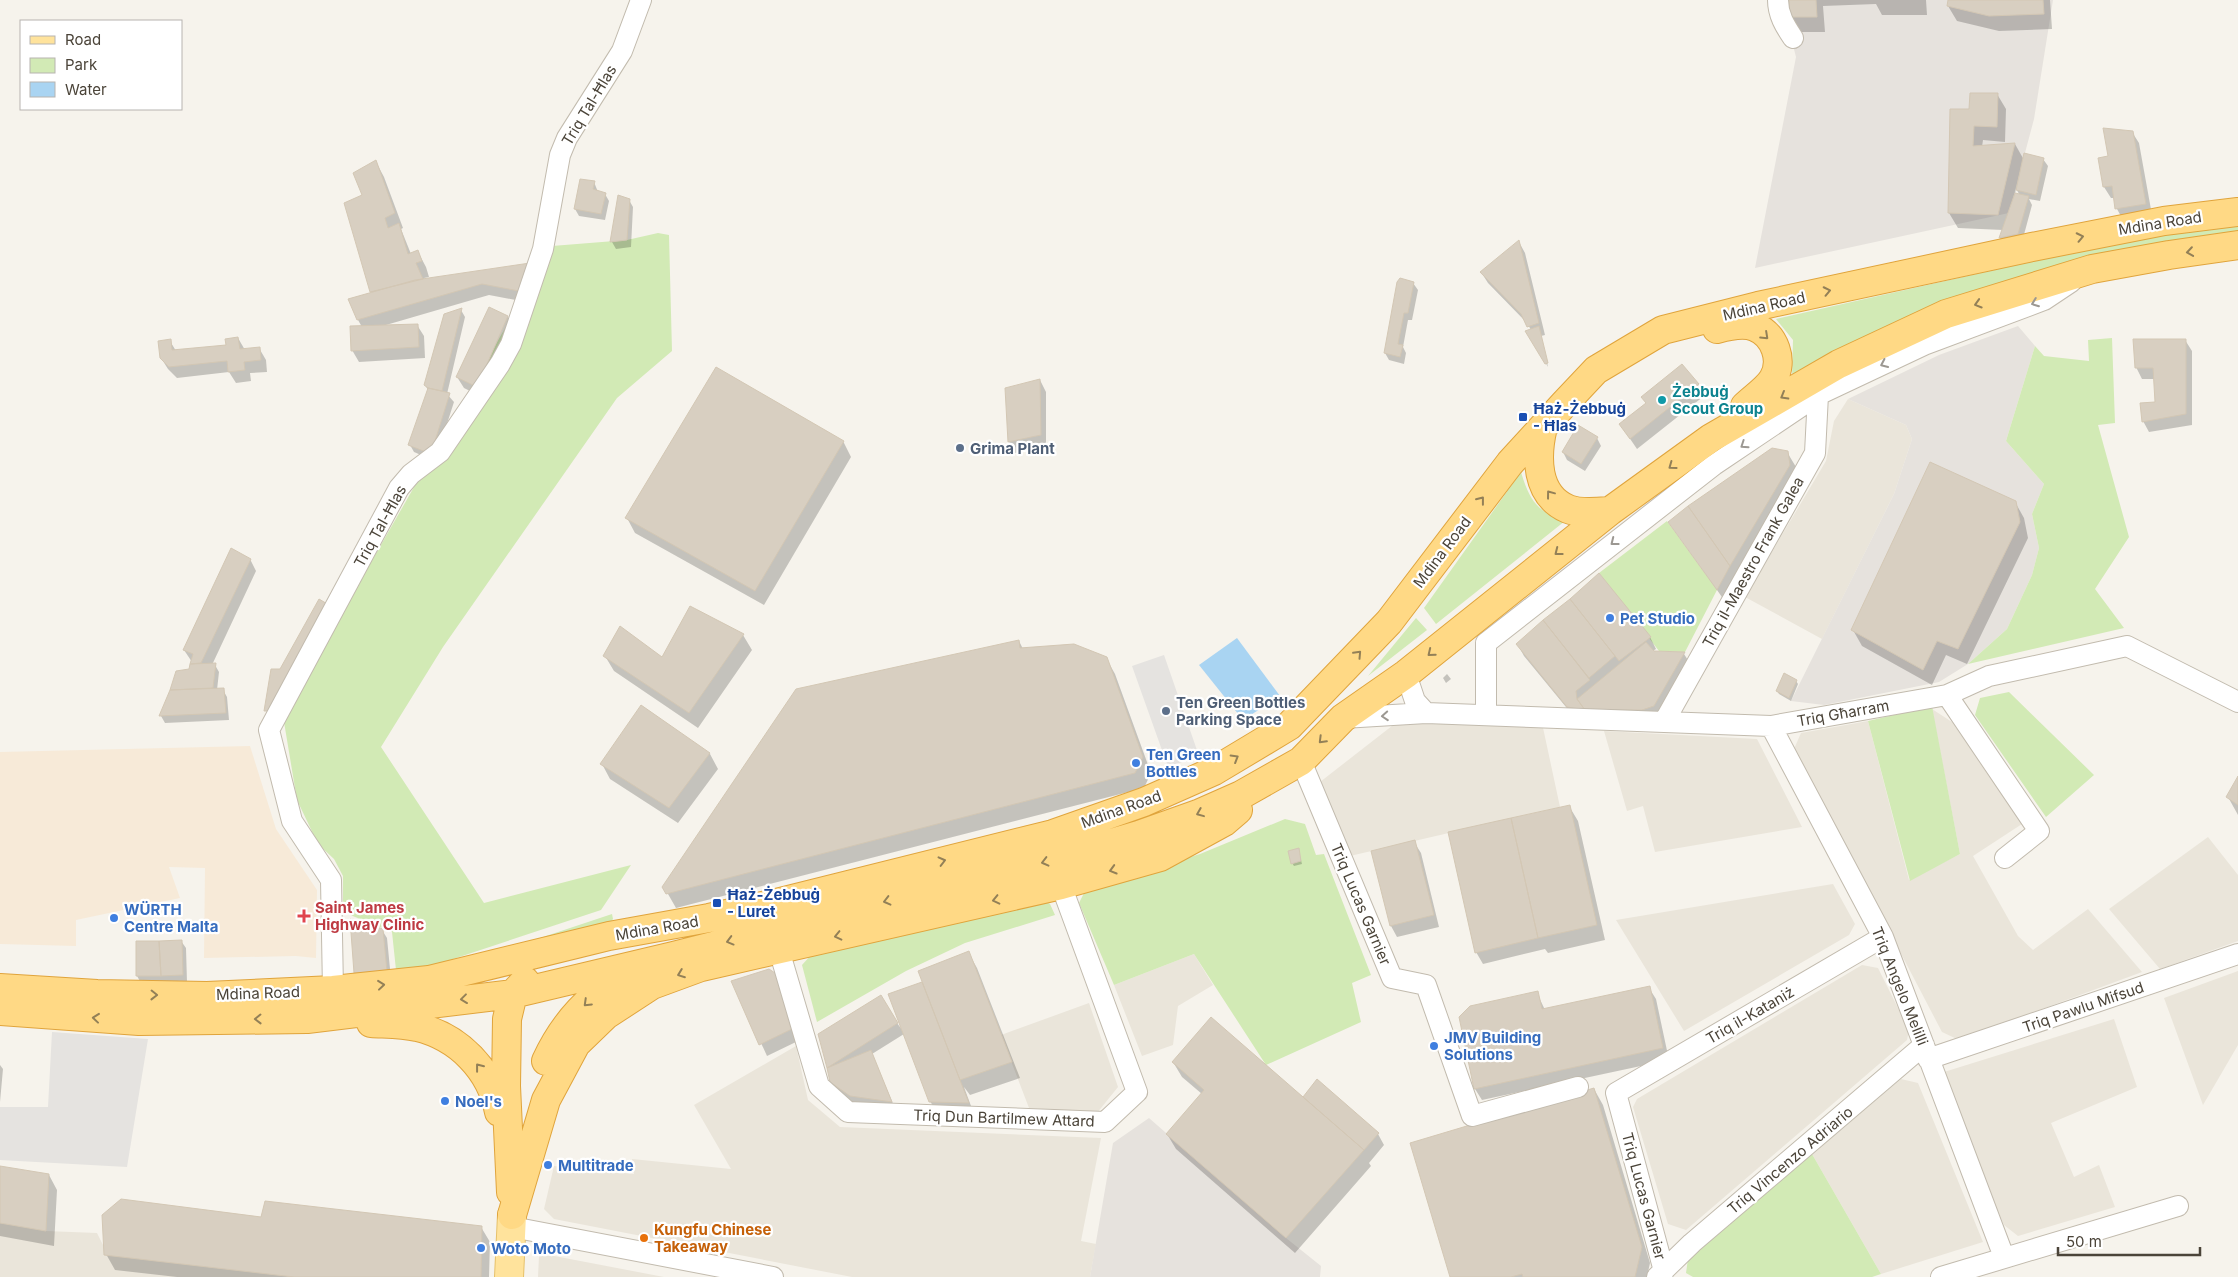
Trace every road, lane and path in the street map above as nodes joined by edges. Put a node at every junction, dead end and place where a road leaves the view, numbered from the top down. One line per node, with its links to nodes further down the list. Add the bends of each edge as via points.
1 (641, 0): 30 (street, Triq Tal-Ħlas, via 622,51 567,138 560,155 543,249 500,364 440,452 411,474 399,488 269,730 292,821 332,880)
2 (1778, 0): 3 (street, via 1778,9)
3 (1793, 38)
4 (2238, 212): 8 (highway, Mdina Road, one-way to 4, via 1596,370 1662,330 1758,306 2086,236 2164,221)
5 (2238, 245): 6 (highway, Mdina Road, one-way to 6)
6 (2092, 269): 7 (street, one-way to 7, via 2044,300 1924,345); 10 (highway, Mdina Road, one-way to 10, via 1946,314 1838,364)
7 (1818, 395): 16 (street, one-way to 16, via 1714,466 1486,643); 18 (street, Triq il-Maestro Frank Galea, via 1815,453)
8 (1564, 404): 9 (highway, Mdina Road); 10 (highway, one-way to 10, via 1650,354 1728,326 1755,327 1770,337 1778,358 1773,379)
9 (1542, 427): 11 (highway, one-way to 9, via 1569,509 1550,496 1538,469); 24 (highway, Mdina Road, one-way to 9, via 1053,834 1144,802 1214,771 1289,726 1389,622 1510,463)
10 (1711, 438): 11 (highway, Mdina Road, one-way to 11)
11 (1610, 511): 12 (highway, Mdina Road, one-way to 12)
12 (1406, 674): 15 (street, via 1415,701); 17 (highway, Mdina Road)
13 (1947, 694): 14 (street, Triq Għarram, via 1989,676 2127,646); 19 (street, Triq Għarram); 22 (street, via 2040,831)
14 (2238, 702)
15 (1426, 713): 16 (street, Triq Għarram); 17 (street, Triq Għarram, one-way to 17)
16 (1486, 715): 18 (street, Triq Għarram)
17 (1343, 718): 20 (highway, Mdina Road, one-way to 20)
18 (1664, 722): 19 (street, Triq Għarram)
19 (1771, 726): 25 (street, Triq Angelo Melilli)
20 (1301, 761): 21 (highway, Mdina Road); 35 (street, Triq Lucas Garnier, via 1392,978 1426,985 1472,1116)
21 (1275, 776): 23 (highway, one-way to 23, via 1224,822 1160,857); 28 (highway, Mdina Road, one-way to 28, via 1241,796 1198,814 1121,840)
22 (2005, 858)
23 (1061, 885): 26 (highway, one-way to 26); 26 (street, Triq Dun Bartilmew Attard, via 1137,1092 1105,1122 848,1112 819,1086)
24 (776, 903): 30 (highway, Mdina Road, one-way to 24, via 430,980 609,936); 31 (highway, via 568,959 527,978)
25 (1883, 937): 34 (street, Triq Angelo Melilli); 36 (street, Triq il-Kataniż)
26 (779, 950): 38 (highway, one-way to 38, via 700,967 652,985 606,1015 576,1044 546,1100)
27 (2238, 954): 34 (street, Triq Pawlu Mifsud)
28 (658, 959): 31 (highway, Mdina Road); 38 (highway, one-way to 38, via 600,992 562,1032 542,1068 528,1106)
29 (0, 988): 30 (highway, Mdina Road, one-way to 30, via 207,996)
30 (332, 990)
31 (511, 997): 33 (highway, Mdina Road, one-way to 33); 38 (highway, via 506,1018 506,1070)
32 (0, 1011): 33 (highway, Mdina Road, one-way to 32, via 139,1021)
33 (307, 1019): 38 (highway, one-way to 33, via 496,1100 491,1084 472,1058 451,1041 417,1027)
34 (1926, 1052): 39 (street, Triq Angelo Melilli); 40 (street, Triq Vincenzo Adriario, via 1692,1243)
35 (1578, 1087)
36 (1616, 1093): 40 (street, Triq Lucas Garnier)
37 (2178, 1206): 39 (street)
38 (512, 1221): 41 (main road); 42 (street)
39 (2004, 1257): 43 (street)
40 (1660, 1274)
41 (509, 1277)
42 (772, 1277)
43 (1941, 1277)

